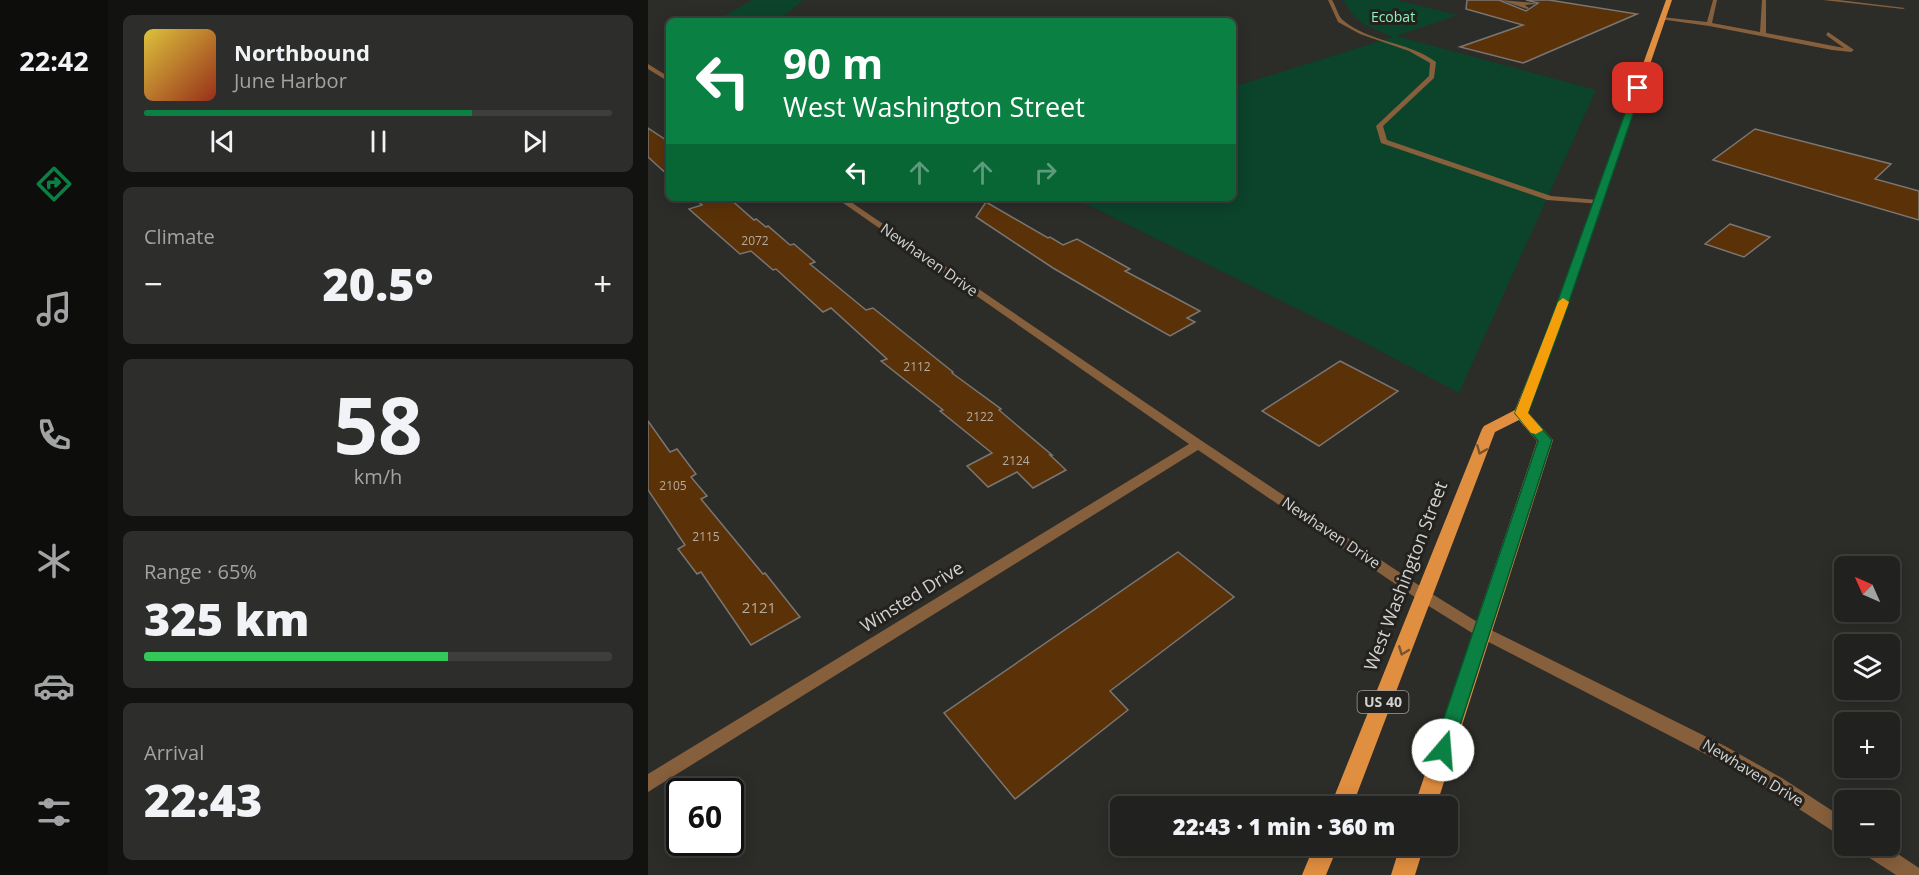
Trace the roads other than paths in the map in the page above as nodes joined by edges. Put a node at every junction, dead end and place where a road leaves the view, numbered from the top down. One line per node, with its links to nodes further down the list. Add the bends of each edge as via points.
1 (1330, 0): 18 (street, via 1340,21 1433,62 1432,77 1379,126 1384,141 1551,198)
2 (1503, 0): 7 (street)
3 (1669, 0): 11 (main road)
4 (1715, 0): 12 (street)
5 (1764, 0): 14 (street)
6 (1824, 0): 10 (street)
7 (1517, 4): 8 (street); 9 (street)
8 (1534, 4)
9 (1527, 8)
10 (1903, 8)
11 (1662, 19): 12 (street); 18 (main road)
12 (1709, 24): 14 (street)
13 (1828, 34): 14 (street, via 1851,50)
14 (1763, 35)
15 (648, 66): 16 (street)
16 (666, 78)
17 (844, 201): 20 (street, Newhaven Drive)
18 (1598, 202): 19 (main road)
19 (1521, 413): 21 (main road, West Washington Street / US 40, one-way to 21, via 1490,429); 22 (main road, via 1545,440)
20 (1198, 444): 21 (street, Newhaven Drive); 23 (street, Winsted Drive)
21 (1424, 596): 22 (street, Newhaven Drive); 24 (main road, West Washington Street / US 40, one-way to 24)
22 (1482, 632): 25 (main road); 26 (street, Newhaven Drive, via 1719,752)
23 (648, 784)
24 (1345, 796)
25 (1429, 796)
26 (1834, 823)
27 (1322, 856): 30 (main road)
28 (1409, 856): 31 (main road)
29 (1884, 856): 32 (street)
30 (1314, 875)
31 (1403, 875)
32 (1913, 875)

